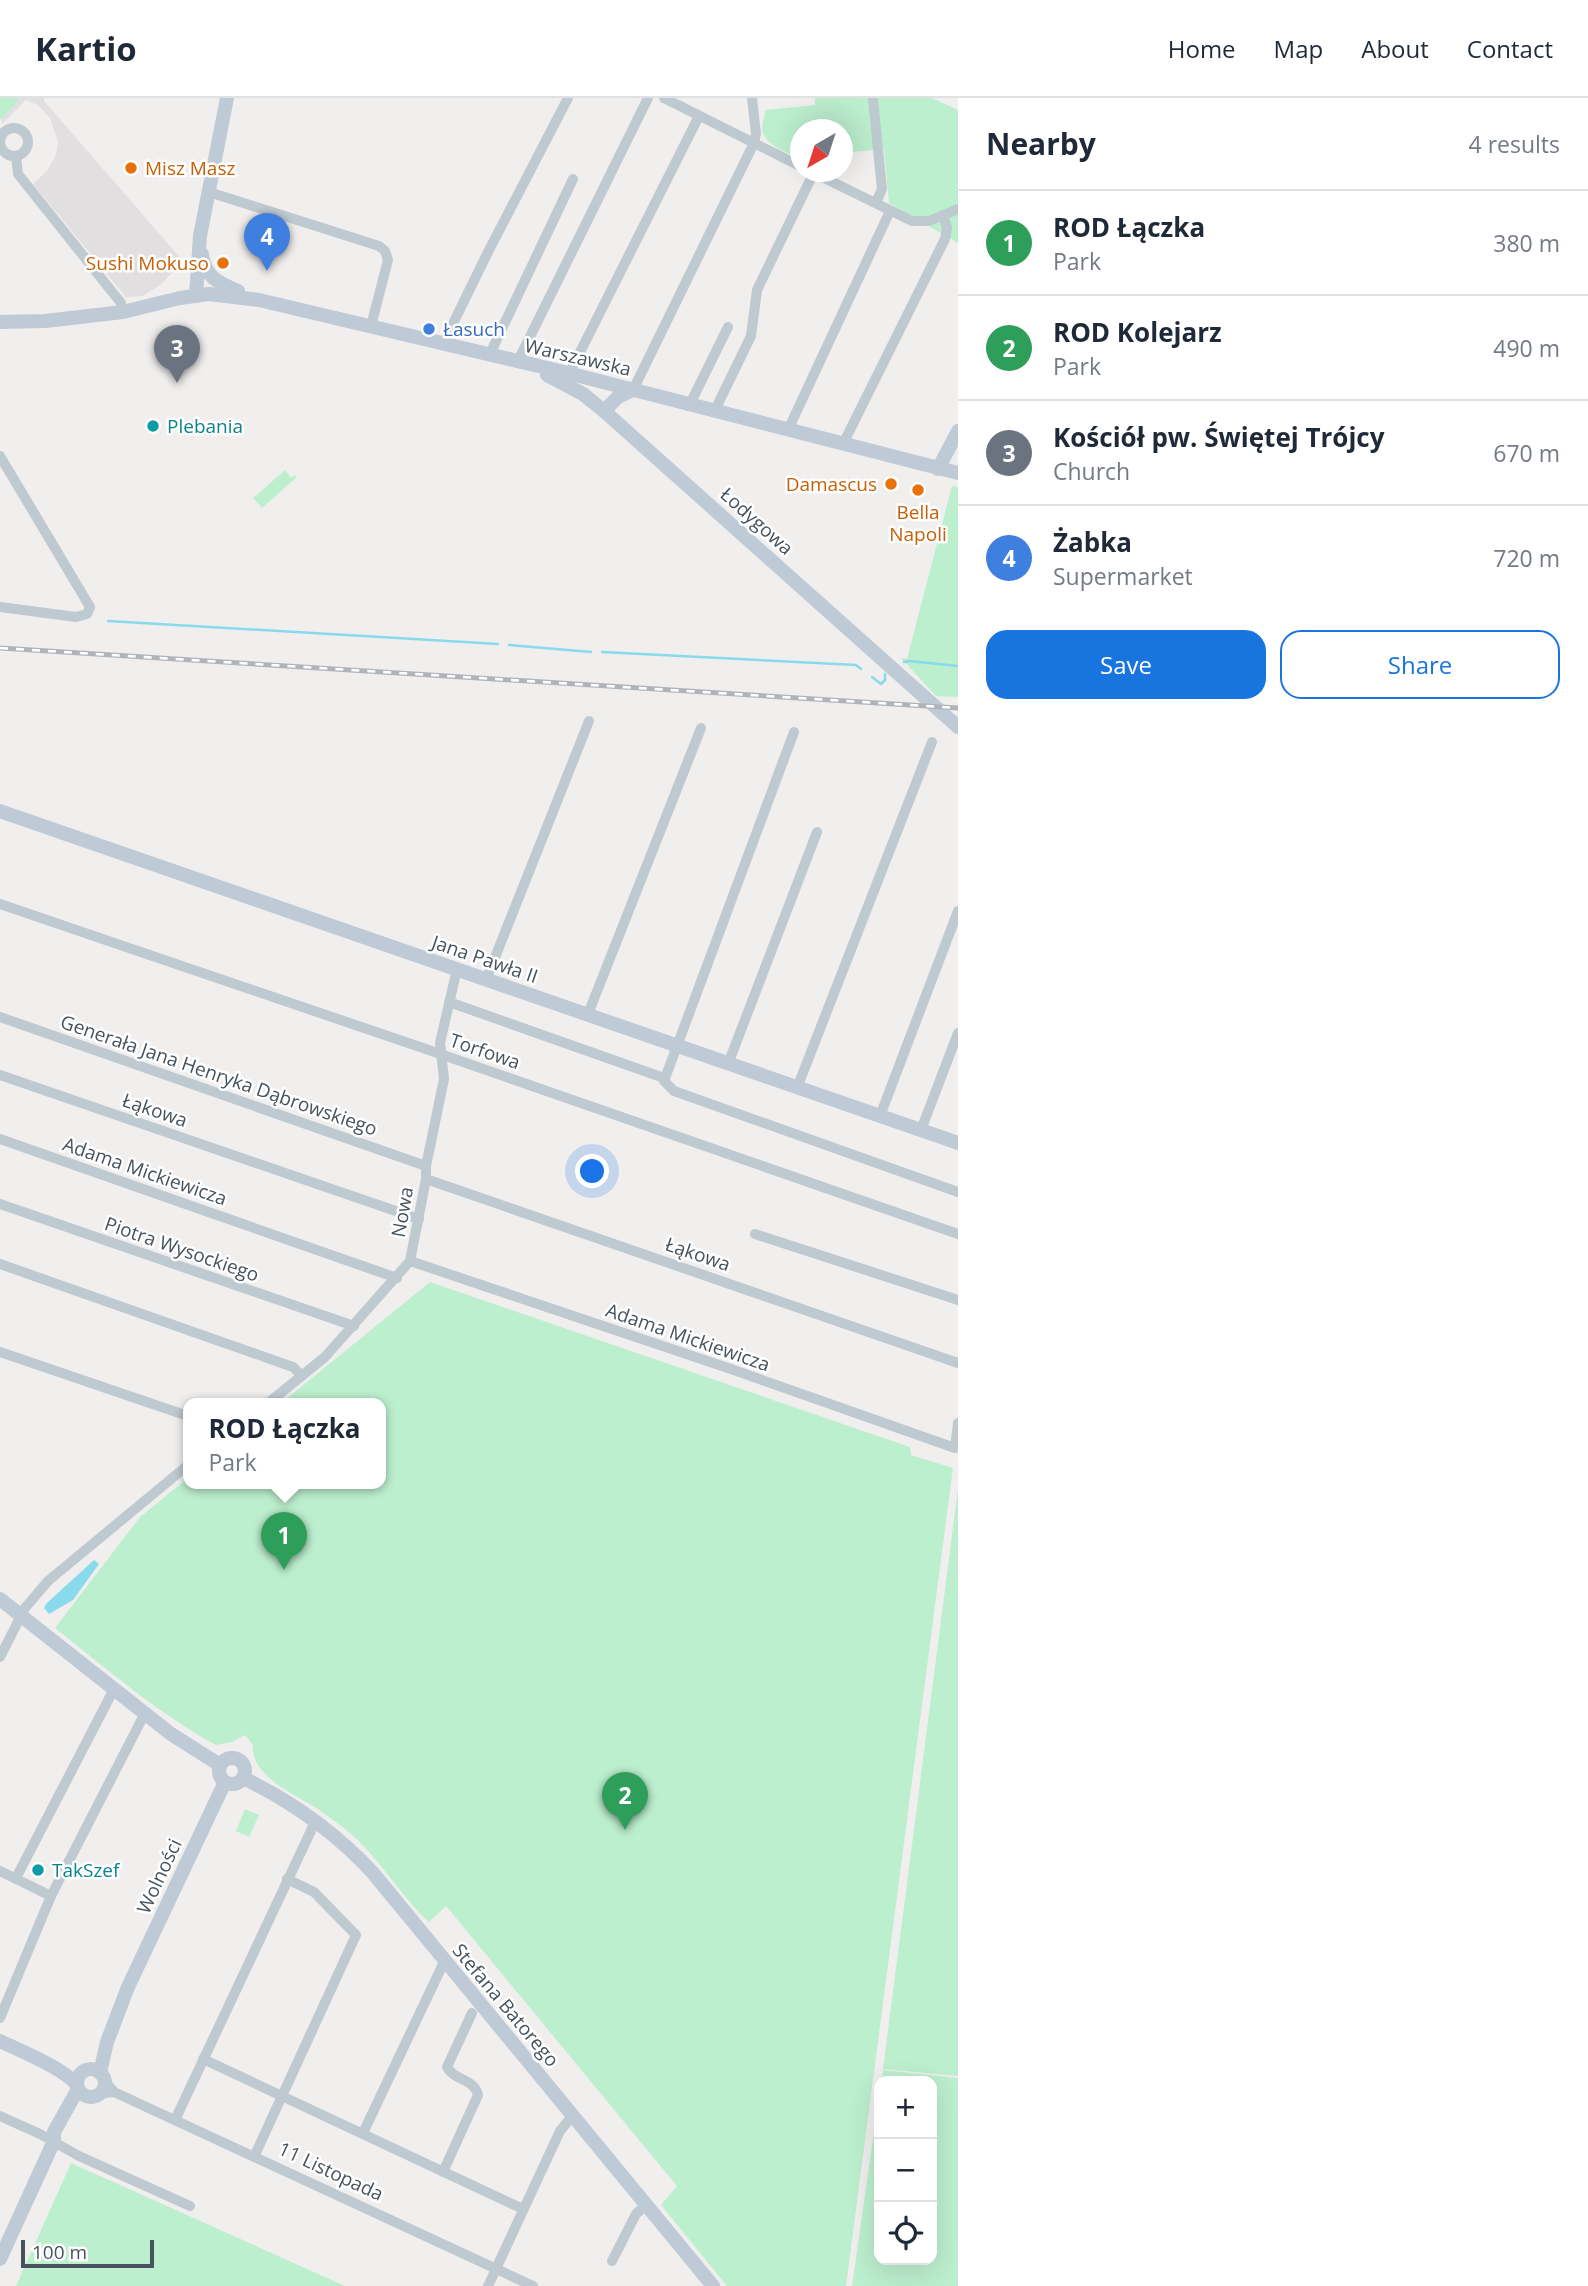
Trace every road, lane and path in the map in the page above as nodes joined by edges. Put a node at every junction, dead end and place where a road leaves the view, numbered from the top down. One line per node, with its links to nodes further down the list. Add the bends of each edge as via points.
1 (227, 98): 15 (street)
2 (568, 98): 27 (street)
3 (648, 98): 29 (street)
4 (664, 98): 7 (street)
5 (752, 98): 9 (street)
6 (873, 99): 16 (street, via 882,189)
7 (699, 116): 9 (street); 30 (street)
8 (1, 138): 10 (street, via 5,152); 10 (street, via 13,129 24,132 27,147)
9 (754, 143): 11 (street); 31 (street)
10 (16, 156): 23 (street, via 18,174)
11 (790, 161)
12 (573, 179): 28 (street)
13 (808, 182): 34 (street, via 757,290 751,336)
14 (833, 182): 16 (street)
15 (209, 192): 20 (street); 25 (street, via 379,246 388,260)
16 (876, 203): 18 (street)
17 (958, 209): 19 (street)
18 (890, 211): 19 (street, via 917,222); 35 (street)
19 (943, 215): 37 (street, via 945,239)
20 (200, 236): 21 (street); 22 (street, via 202,259 210,277)
21 (196, 296): 22 (street, Warszawska); 24 (street, Warszawska, via 123,312)
22 (259, 300): 25 (street, Warszawska)
23 (121, 303)
24 (0, 321)
25 (371, 326): 27 (street, Warszawska)
26 (728, 327): 32 (street)
27 (443, 344): 28 (street, Warszawska)
28 (489, 356): 29 (street, Warszawska)
29 (517, 363): 30 (street, Warszawska); 33 (street, Łodygowa, via 561,381)
30 (569, 373): 31 (street, Warszawska)
31 (633, 390): 32 (street, Warszawska); 33 (street)
32 (689, 406): 34 (street, Warszawska)
33 (604, 411): 42 (street, Łodygowa)
34 (714, 412): 35 (street, Warszawska)
35 (788, 430): 37 (street, Warszawska)
36 (958, 431): 39 (street)
37 (843, 444): 39 (street, Warszawska)
38 (0, 456): 40 (street, via 90,607 88,614 76,617)
39 (948, 471)
40 (0, 607)
41 (589, 721): 51 (street)
42 (958, 727)
43 (701, 728): 53 (street)
44 (794, 732): 56 (street)
45 (932, 742): 61 (street)
46 (0, 811): 50 (street, Jana Pawła II)
47 (817, 832): 58 (street)
48 (0, 904): 57 (street, Torfowa)
49 (958, 911): 62 (street)
50 (457, 969): 51 (street, Jana Pawła II); 52 (street, Nowa)
51 (486, 980): 53 (street, Jana Pawła II)
52 (449, 1002): 57 (street, Nowa); 60 (street)
53 (588, 1014): 56 (street, Jana Pawła II)
54 (0, 1017): 66 (street, Generała Jana Henryka Dąbrowskiego)
55 (958, 1033): 63 (street)
56 (676, 1046): 58 (street, Jana Pawła II); 60 (street)
57 (441, 1055): 66 (street, Nowa, via 444,1079); 72 (street, Torfowa)
58 (728, 1065): 61 (street, Jana Pawła II)
59 (0, 1075): 70 (street, Łąkowa)
60 (664, 1077): 68 (street, via 674,1091)
61 (797, 1088): 62 (street, Jana Pawła II)
62 (880, 1116): 63 (street, Jana Pawła II)
63 (921, 1130): 65 (street, Jana Pawła II)
64 (0, 1139): 75 (street, Adama Mickiewicza)
65 (958, 1143)
66 (426, 1166): 67 (street, Nowa)
67 (426, 1179): 70 (street, Nowa); 79 (street, Łąkowa)
68 (958, 1192)
69 (0, 1204): 77 (street, Piotra Wysockiego)
70 (419, 1219): 73 (street, Nowa)
71 (755, 1234): 76 (street)
72 (958, 1234)
73 (410, 1261): 75 (street, Nowa); 83 (street, Adama Mickiewicza, via 955,1448)
74 (0, 1264): 80 (street, via 283,1363)
75 (397, 1278): 77 (street, Nowa)
76 (958, 1300)
77 (354, 1326): 80 (street, Nowa)
78 (0, 1352): 82 (street)
79 (958, 1363)
80 (302, 1376): 81 (street, Nowa)
81 (274, 1398)
82 (183, 1414)
83 (958, 1423)
84 (183, 1469): 86 (street, via 48,1581)
85 (0, 1599): 86 (street)
86 (21, 1616): 87 (street); 88 (street)
87 (0, 1657)
88 (114, 1689): 89 (street); 95 (street)
89 (145, 1713): 90 (street); 97 (street)
90 (220, 1765): 91 (street, via 230,1758 240,1760); 92 (street)
91 (243, 1778): 92 (street, via 235,1784); 93 (street, Stefana Batorego)
92 (225, 1782): 103 (street, Wolności, via 128,1987 103,2029)
93 (316, 1820): 96 (street); 98 (street, Stefana Batorego, via 373,1873)
94 (0, 1871): 95 (street)
95 (16, 1878): 97 (street)
96 (287, 1879): 102 (street); 104 (street, via 314,1892 356,1934)
97 (51, 1896): 100 (street)
98 (444, 1962): 105 (street, Stefana Batorego); 108 (street)
99 (472, 2013): 111 (street, via 447,2067 474,2085 477,2100)
100 (0, 2018)
101 (0, 2041): 103 (street)
102 (203, 2059): 104 (street); 107 (street)
103 (90, 2082): 107 (street, 11 Listopada); 109 (street, Wolności, via 54,2132)
104 (282, 2096): 108 (street); 110 (street)
105 (573, 2115): 112 (street, Stefana Batorego); 114 (street)
106 (0, 2116): 109 (street)
107 (175, 2120): 110 (street, 11 Listopada)
108 (363, 2133): 111 (street)
109 (54, 2142): 113 (street); 115 (street, Wolności)
110 (254, 2157): 117 (street, 11 Listopada)
111 (443, 2172): 114 (street)
112 (646, 2204): 116 (street); 120 (street, Stefana Batorego)
113 (190, 2206)
114 (523, 2209): 117 (street)
115 (0, 2259)
116 (612, 2261)
117 (496, 2269): 118 (street); 119 (street, 11 Listopada)
118 (488, 2286)
119 (533, 2286)
120 (713, 2286)

